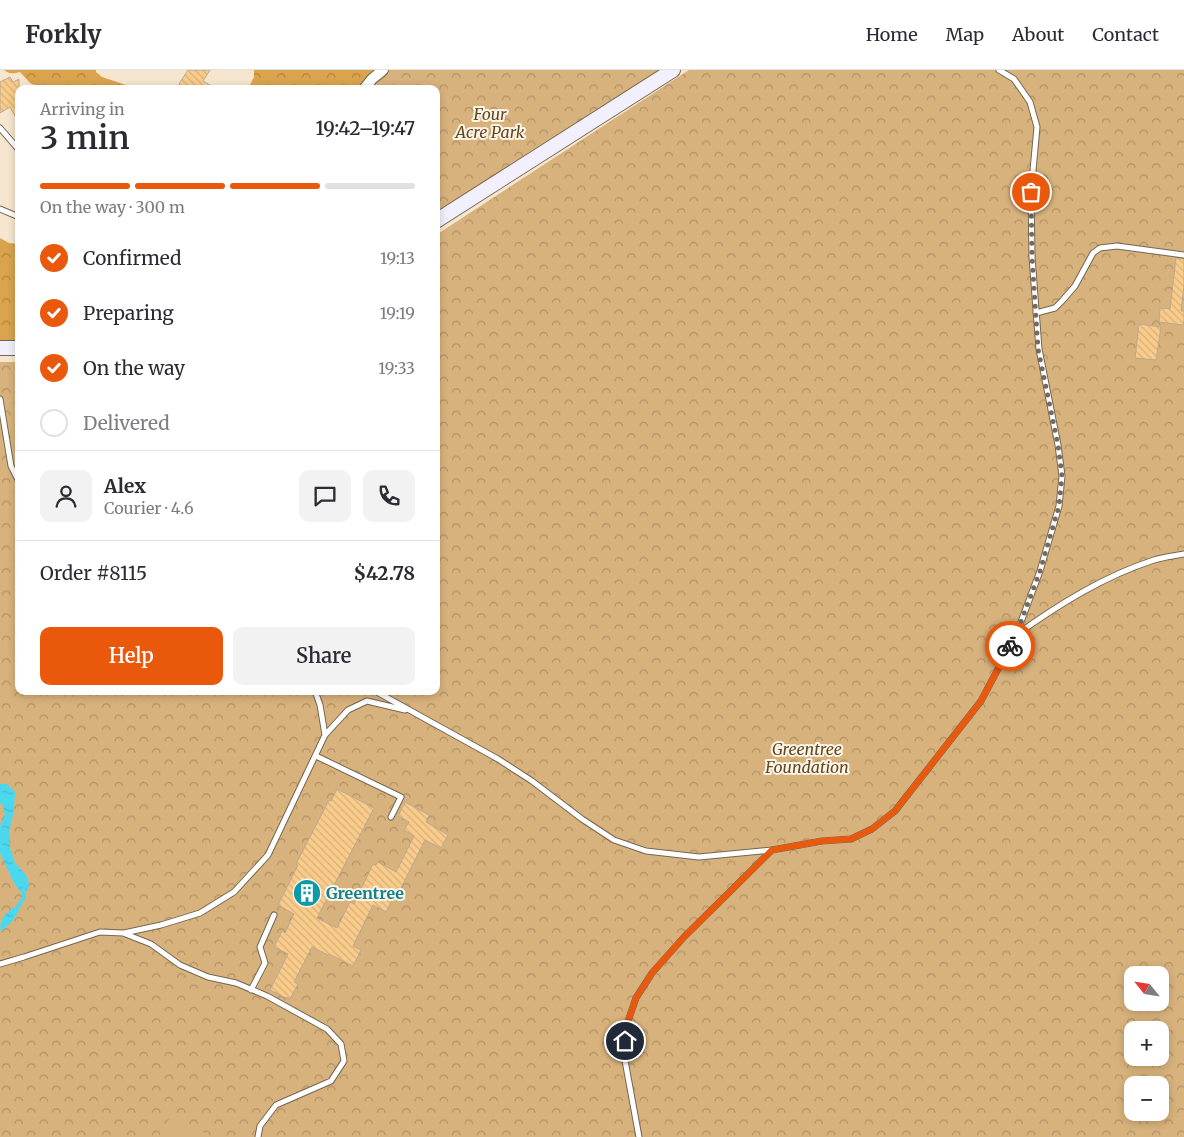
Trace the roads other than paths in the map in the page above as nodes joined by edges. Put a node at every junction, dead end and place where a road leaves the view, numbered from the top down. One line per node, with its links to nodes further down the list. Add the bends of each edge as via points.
1 (383, 70): 4 (street)
2 (673, 70): 9 (main road)
3 (999, 70): 11 (lane, via 1014,79 1030,102 1036,127 1031,192)
4 (367, 85)
5 (0, 128): 6 (lane)
6 (15, 145)
7 (0, 209): 8 (lane)
8 (15, 215)
9 (440, 218)
10 (1184, 255): 11 (lane, via 1117,246 1100,248 1093,253 1075,286 1056,308)
11 (1036, 313): 17 (lane, via 1038,349 1062,476 1059,506 1040,571)
12 (0, 348): 13 (main road)
13 (15, 348)
14 (0, 399): 15 (lane)
15 (15, 473)
16 (1184, 554): 17 (lane, via 1154,560 1094,586)
17 (1016, 635): 24 (lane, via 981,701 895,811 872,829 851,839)
18 (316, 695): 21 (lane)
19 (382, 695): 20 (lane)
20 (412, 712): 21 (lane, via 368,701 348,710); 24 (lane, via 498,759 614,840 646,852 699,857)
21 (325, 736): 22 (lane)
22 (316, 756): 23 (lane, via 401,797); 26 (lane, via 268,855 234,892 200,913)
23 (391, 816)
24 (772, 850): 30 (lane, via 684,937 652,973 636,998 626,1027 624,1055)
25 (274, 914): 28 (lane, via 260,947 265,963)
26 (123, 934): 27 (lane, via 100,932); 28 (lane, via 151,944 180,965)
27 (0, 964)
28 (251, 990): 29 (lane, via 327,1029 341,1044 344,1061 331,1082 276,1104 260,1126)
29 (258, 1137)
30 (639, 1137)

